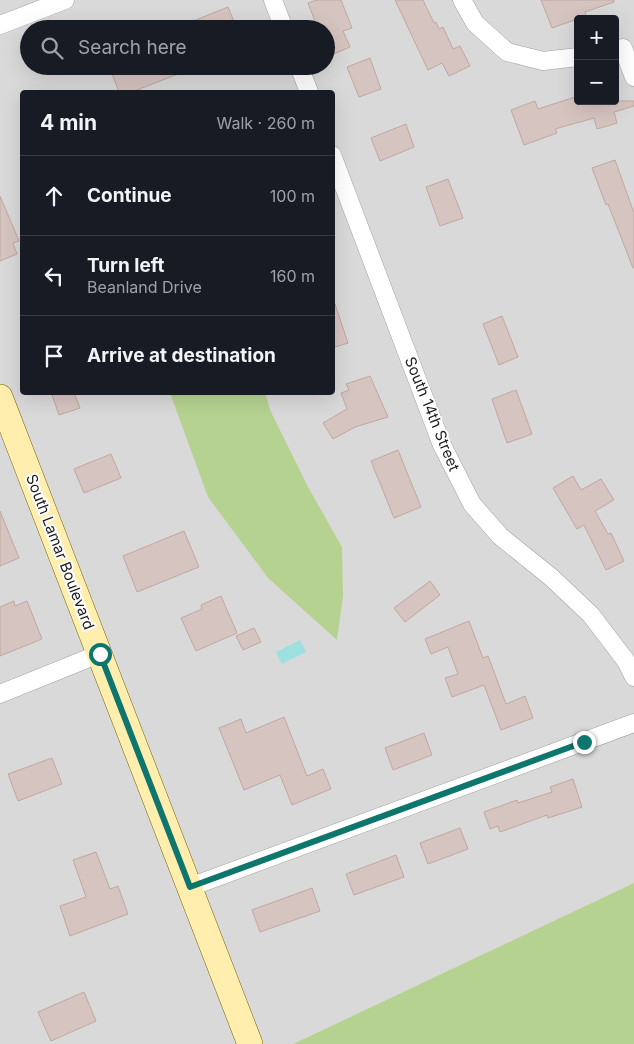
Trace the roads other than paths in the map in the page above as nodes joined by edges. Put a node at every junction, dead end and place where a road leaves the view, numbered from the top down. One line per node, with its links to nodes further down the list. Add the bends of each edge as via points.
1 (65, 0): 5 (street)
2 (273, 0): 4 (street)
3 (462, 0): 7 (street, via 475,23 507,52 543,61)
4 (281, 20)
5 (0, 25)
6 (624, 47): 9 (street)
7 (574, 58)
8 (302, 75): 10 (street)
9 (634, 77)
10 (308, 90)
11 (335, 163): 14 (street, South 14th Street, via 442,445 472,504 500,536 591,615 626,661)
12 (0, 396): 13 (street, South Lamar Boulevard)
13 (100, 654): 15 (street); 17 (street, South Lamar Boulevard)
14 (634, 677)
15 (0, 694)
16 (634, 723): 17 (street)
17 (190, 887): 18 (street, South Lamar Boulevard)
18 (250, 1044)

